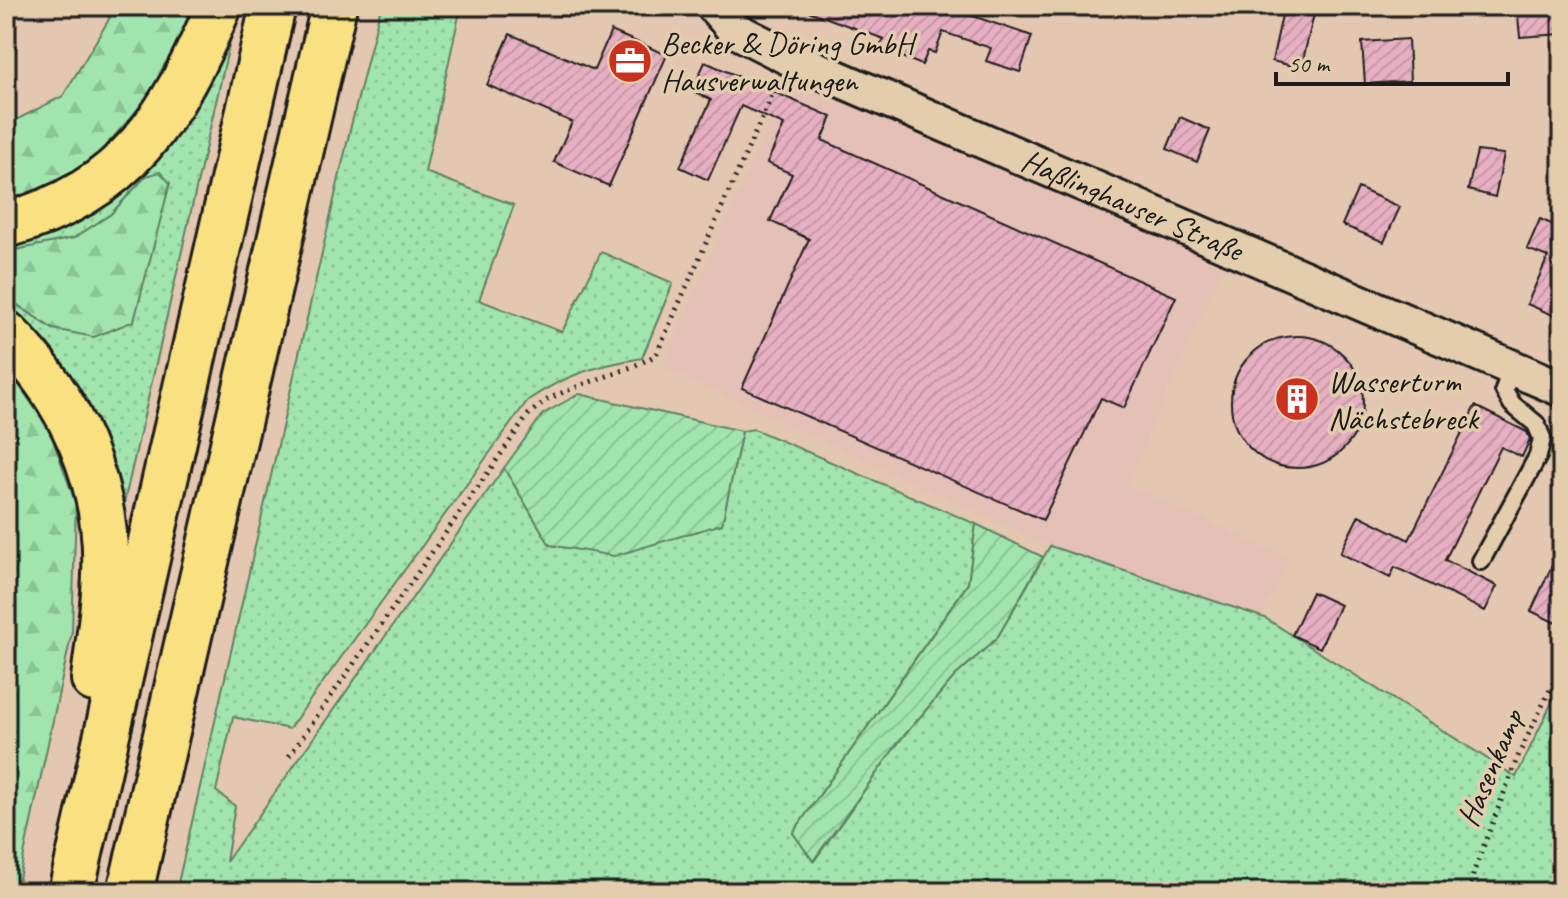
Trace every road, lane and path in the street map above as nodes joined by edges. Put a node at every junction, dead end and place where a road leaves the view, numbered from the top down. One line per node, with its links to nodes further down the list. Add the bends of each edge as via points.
1 (219, 6): 6 (highway, via 185,82 145,142 93,188)
2 (273, 6): 13 (highway)
3 (334, 6): 14 (highway)
4 (714, 6): 5 (street, Haßlinghauser Straße, via 735,30)
5 (788, 57): 8 (street, Haßlinghauser Straße); 12 (path, via 656,355 548,400 529,414)
6 (6, 225)
7 (6, 334): 13 (highway, via 47,380 81,440 105,541 102,610)
8 (1511, 369): 9 (street, Haßlinghauser Straße); 10 (lane, via 1504,390 1542,438 1538,456)
9 (1562, 389)
10 (1481, 561)
11 (1562, 665): 15 (path, Hasenkamp, via 1519,754)
12 (289, 756)
13 (69, 892)
14 (130, 892)
15 (1469, 892)

